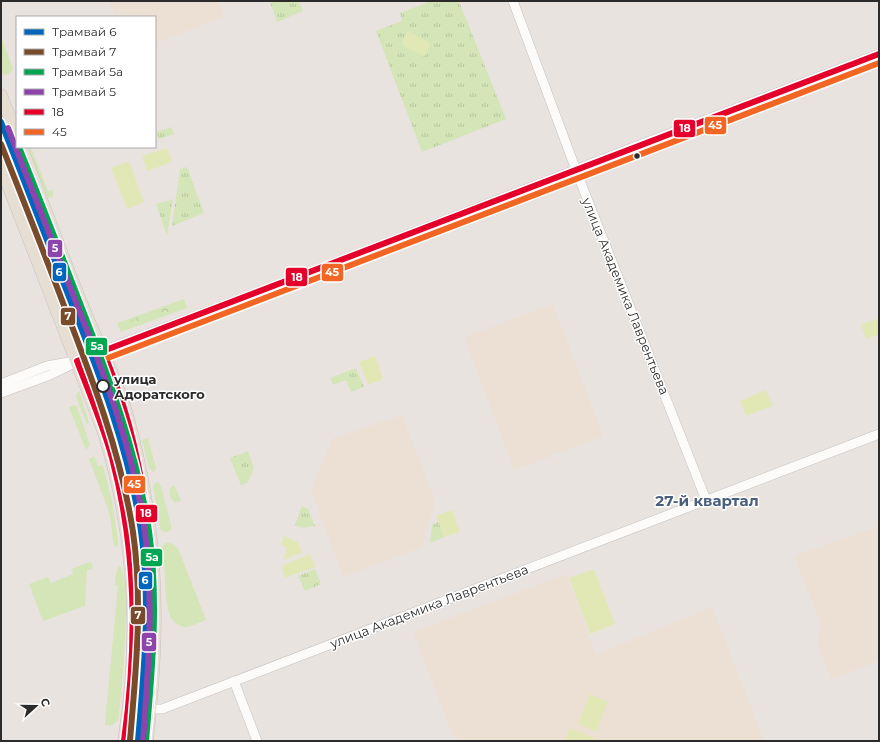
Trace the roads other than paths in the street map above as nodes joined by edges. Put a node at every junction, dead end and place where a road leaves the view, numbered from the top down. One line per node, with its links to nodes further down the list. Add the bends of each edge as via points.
1 (513, 1): 7 (street, улица Академика Лаврентьева)
2 (879, 54): 7 (street)
3 (1, 95): 4 (main road)
4 (16, 133)
5 (21, 148): 8 (main road, via 85,313)
6 (1, 167): 9 (main road)
7 (576, 169): 8 (street); 13 (street, улица Академика Лаврентьева)
8 (103, 351): 9 (street); 15 (main road, via 127,416 142,480 151,540 154,654)
9 (76, 361): 10 (street, via 47,366); 11 (street, via 50,375); 16 (main road, via 100,420 112,459 123,506 130,556 134,612 133,655)
10 (1, 384)
11 (1, 393)
12 (879, 434): 13 (street, улица Академика Лаврентьева)
13 (706, 500): 14 (street, улица Академика Лаврентьева)
14 (234, 681): 15 (street, улица Академика Лаврентьева, via 162,708); 18 (street)
15 (150, 709): 17 (main road)
16 (124, 741)
17 (147, 741)
18 (257, 741)

